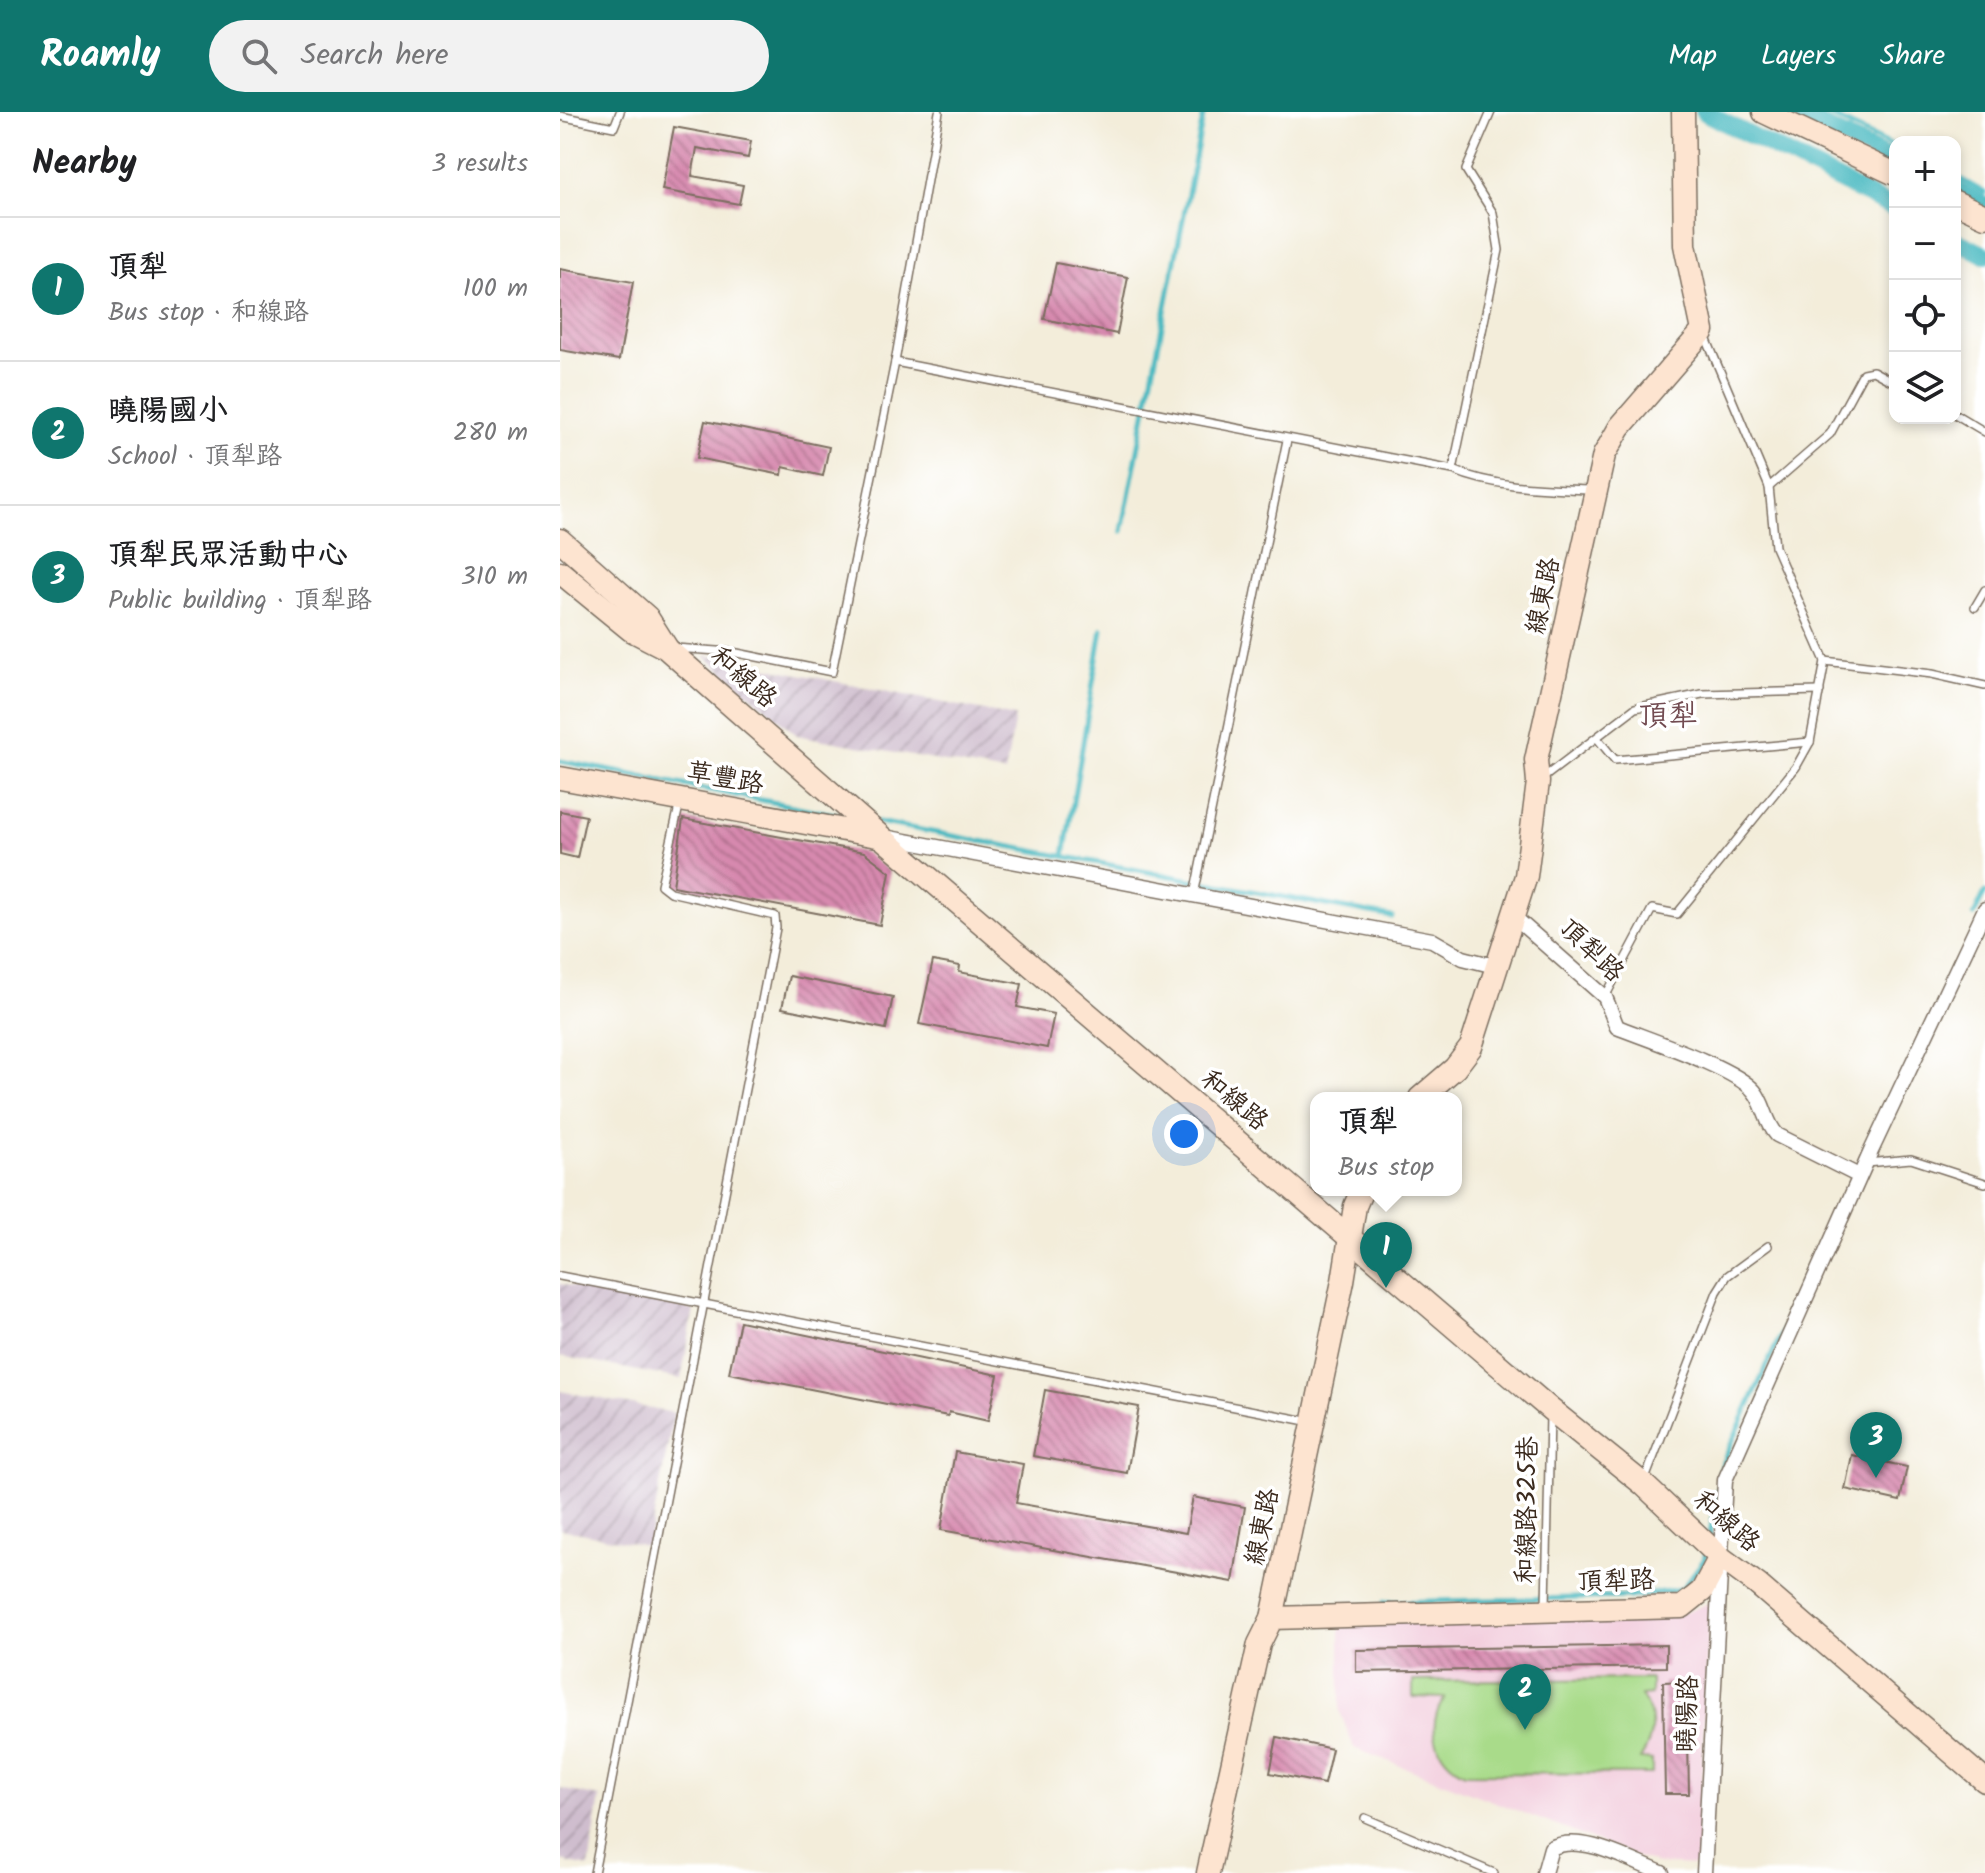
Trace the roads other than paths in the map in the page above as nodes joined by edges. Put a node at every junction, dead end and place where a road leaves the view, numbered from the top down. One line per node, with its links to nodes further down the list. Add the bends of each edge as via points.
1 (620, 112): 6 (lane, via 614,127)
2 (939, 112): 11 (lane)
3 (1491, 112): 16 (lane, via 1466,170 1493,213 1499,250)
4 (1683, 112): 10 (street, via 1685,245)
5 (1764, 112): 7 (street)
6 (560, 116)
7 (1889, 171)
8 (1961, 205): 9 (street)
9 (1985, 216)
10 (1703, 331): 17 (lane); 18 (street, 線東路, via 1620,427 1604,455)
11 (895, 362): 15 (lane); 23 (lane, via 832,672 732,652)
12 (1889, 380): 17 (lane, via 1873,371 1863,373 1830,434)
13 (1961, 418): 14 (lane)
14 (1985, 432)
15 (1287, 440): 16 (lane); 33 (lane)
16 (1453, 470): 18 (lane, via 1502,482)
17 (1769, 487): 24 (lane, via 1775,547)
18 (1595, 490): 30 (street, 線東路, via 1536,760)
19 (560, 540): 23 (street, 和線路, via 647,617)
20 (560, 572): 23 (street, 和線路, via 631,630)
21 (1985, 590): 22 (lane)
22 (1975, 607)
23 (666, 648): 32 (street, 和線路)
24 (1825, 661): 25 (lane); 26 (lane)
25 (1985, 686)
26 (1820, 691): 27 (lane, via 1702,694 1635,708); 28 (lane)
27 (1597, 738): 28 (lane, via 1615,760); 30 (lane)
28 (1810, 742): 37 (lane, via 1796,767 1677,914 1652,909)
29 (560, 778): 31 (street, 草豐路)
30 (1538, 782): 35 (street, 線東路, via 1526,876)
31 (680, 800): 32 (street, 草豐路); 45 (lane, via 661,885 670,892 775,916 776,928)
32 (880, 836): 33 (street); 42 (street, 和線路)
33 (1194, 897): 36 (street, via 1432,940 1463,958)
34 (1985, 909): 39 (street, 頂犁路)
35 (1514, 917): 36 (street, 線東路); 37 (street, 頂犁路)
36 (1499, 967): 38 (street, 線東路, via 1471,1047)
37 (1605, 997): 39 (street, 頂犁路, via 1617,1027 1752,1088 1777,1135)
38 (1427, 1092)
39 (1862, 1170): 40 (lane, via 1911,1159); 49 (street, 頂犁路, via 1725,1480)
40 (1985, 1183)
41 (1360, 1196): 42 (street, 線東路)
42 (1350, 1236): 46 (street, 和線路); 47 (street, 線東路)
43 (1768, 1246): 48 (lane, via 1727,1276 1717,1292)
44 (560, 1276): 45 (lane)
45 (703, 1303): 47 (lane); 54 (lane)
46 (1550, 1409): 48 (street, 和線路); 50 (lane, 和線路325巷)
47 (1315, 1422): 51 (street, 線東路)
48 (1643, 1484): 49 (street, 和線路)
49 (1720, 1557): 50 (street, 頂犁路, via 1702,1591 1682,1607); 52 (street, 和線路); 59 (street, 曉陽路)
50 (1546, 1613): 51 (street, 頂犁路)
51 (1272, 1618): 55 (street, 線東路, via 1259,1644)
52 (1985, 1781)
53 (1365, 1818): 56 (lane)
54 (594, 1873)
55 (1208, 1873)
56 (1494, 1873)
57 (1544, 1873): 58 (street, via 1551,1848 1562,1843 1577,1843)
58 (1662, 1873)
59 (1704, 1873)

